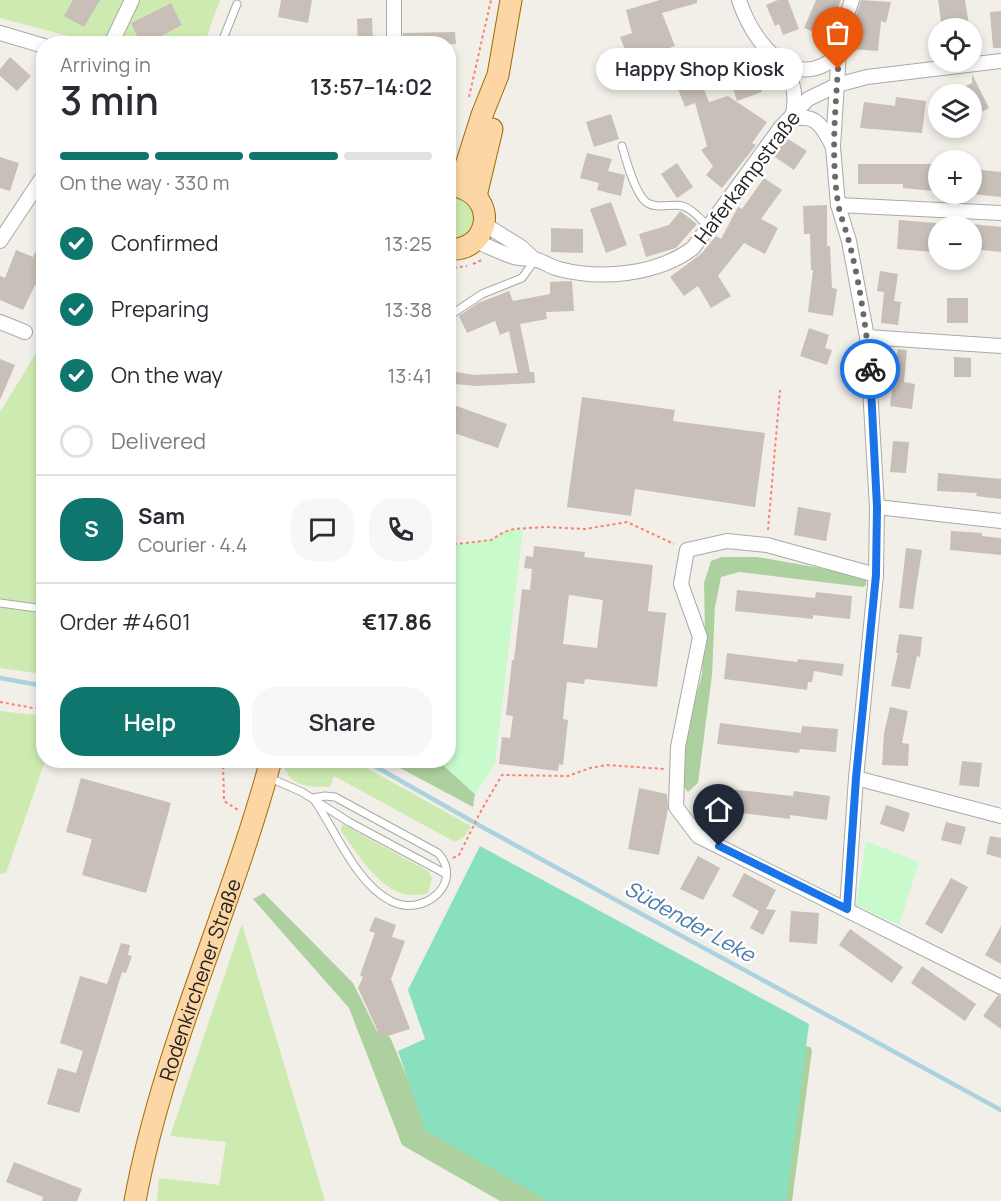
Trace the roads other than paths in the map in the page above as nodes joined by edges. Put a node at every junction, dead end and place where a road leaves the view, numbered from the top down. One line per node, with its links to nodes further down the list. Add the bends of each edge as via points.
1 (132, 0): 8 (street)
2 (394, 0): 10 (street)
3 (511, 0): 21 (main road, via 498,75)
4 (739, 0): 14 (street, via 756,37)
5 (852, 0): 12 (street)
6 (237, 4): 9 (lane)
7 (0, 33): 11 (street)
8 (115, 36)
9 (224, 36)
10 (394, 36)
11 (36, 44)
12 (839, 54): 15 (street, via 823,66); 16 (street)
13 (1001, 61): 16 (street, Haferkampstraße, via 867,77)
14 (782, 63): 15 (street); 17 (street, via 794,86 795,103)
15 (799, 68): 16 (street)
16 (837, 85): 17 (street, Haferkampstraße, via 808,99); 19 (street)
17 (789, 118): 19 (street, via 813,119); 24 (street, Haferkampstraße)
18 (622, 146): 24 (lane, via 640,196 647,203 681,205)
19 (833, 147): 22 (street)
20 (36, 187): 26 (street)
21 (461, 190): 25 (main road, via 483,208)
22 (838, 205): 23 (street); 32 (street)
23 (1001, 213)
24 (709, 227): 28 (street, Haferkampstraße, via 693,248 679,258 645,270 587,273 558,269)
25 (480, 233): 27 (main road); 28 (street, Haferkampstraße, via 516,258)
26 (0, 241)
27 (456, 256)
28 (535, 260): 29 (lane, via 522,278 482,294)
29 (456, 311)
30 (0, 322): 31 (street)
31 (25, 332)
32 (867, 337): 33 (street); 34 (street)
33 (1001, 346)
34 (877, 507): 35 (street); 36 (street)
35 (1001, 521)
36 (876, 575): 40 (street); 44 (street, via 767,545 726,541 687,550 681,584 700,637 678,747 676,807 698,836)
37 (0, 603): 38 (lane)
38 (36, 608)
39 (269, 769): 41 (lane); 46 (main road, Rodenkirchener Straße, via 162,1090)
40 (856, 778): 42 (street); 44 (street)
41 (313, 798): 43 (lane); 43 (lane, via 335,797 438,853 446,862); 43 (lane, via 366,880 391,902 407,906 437,897)
42 (1001, 816)
43 (446, 874)
44 (847, 909): 45 (street)
45 (1001, 987)
46 (135, 1201)

